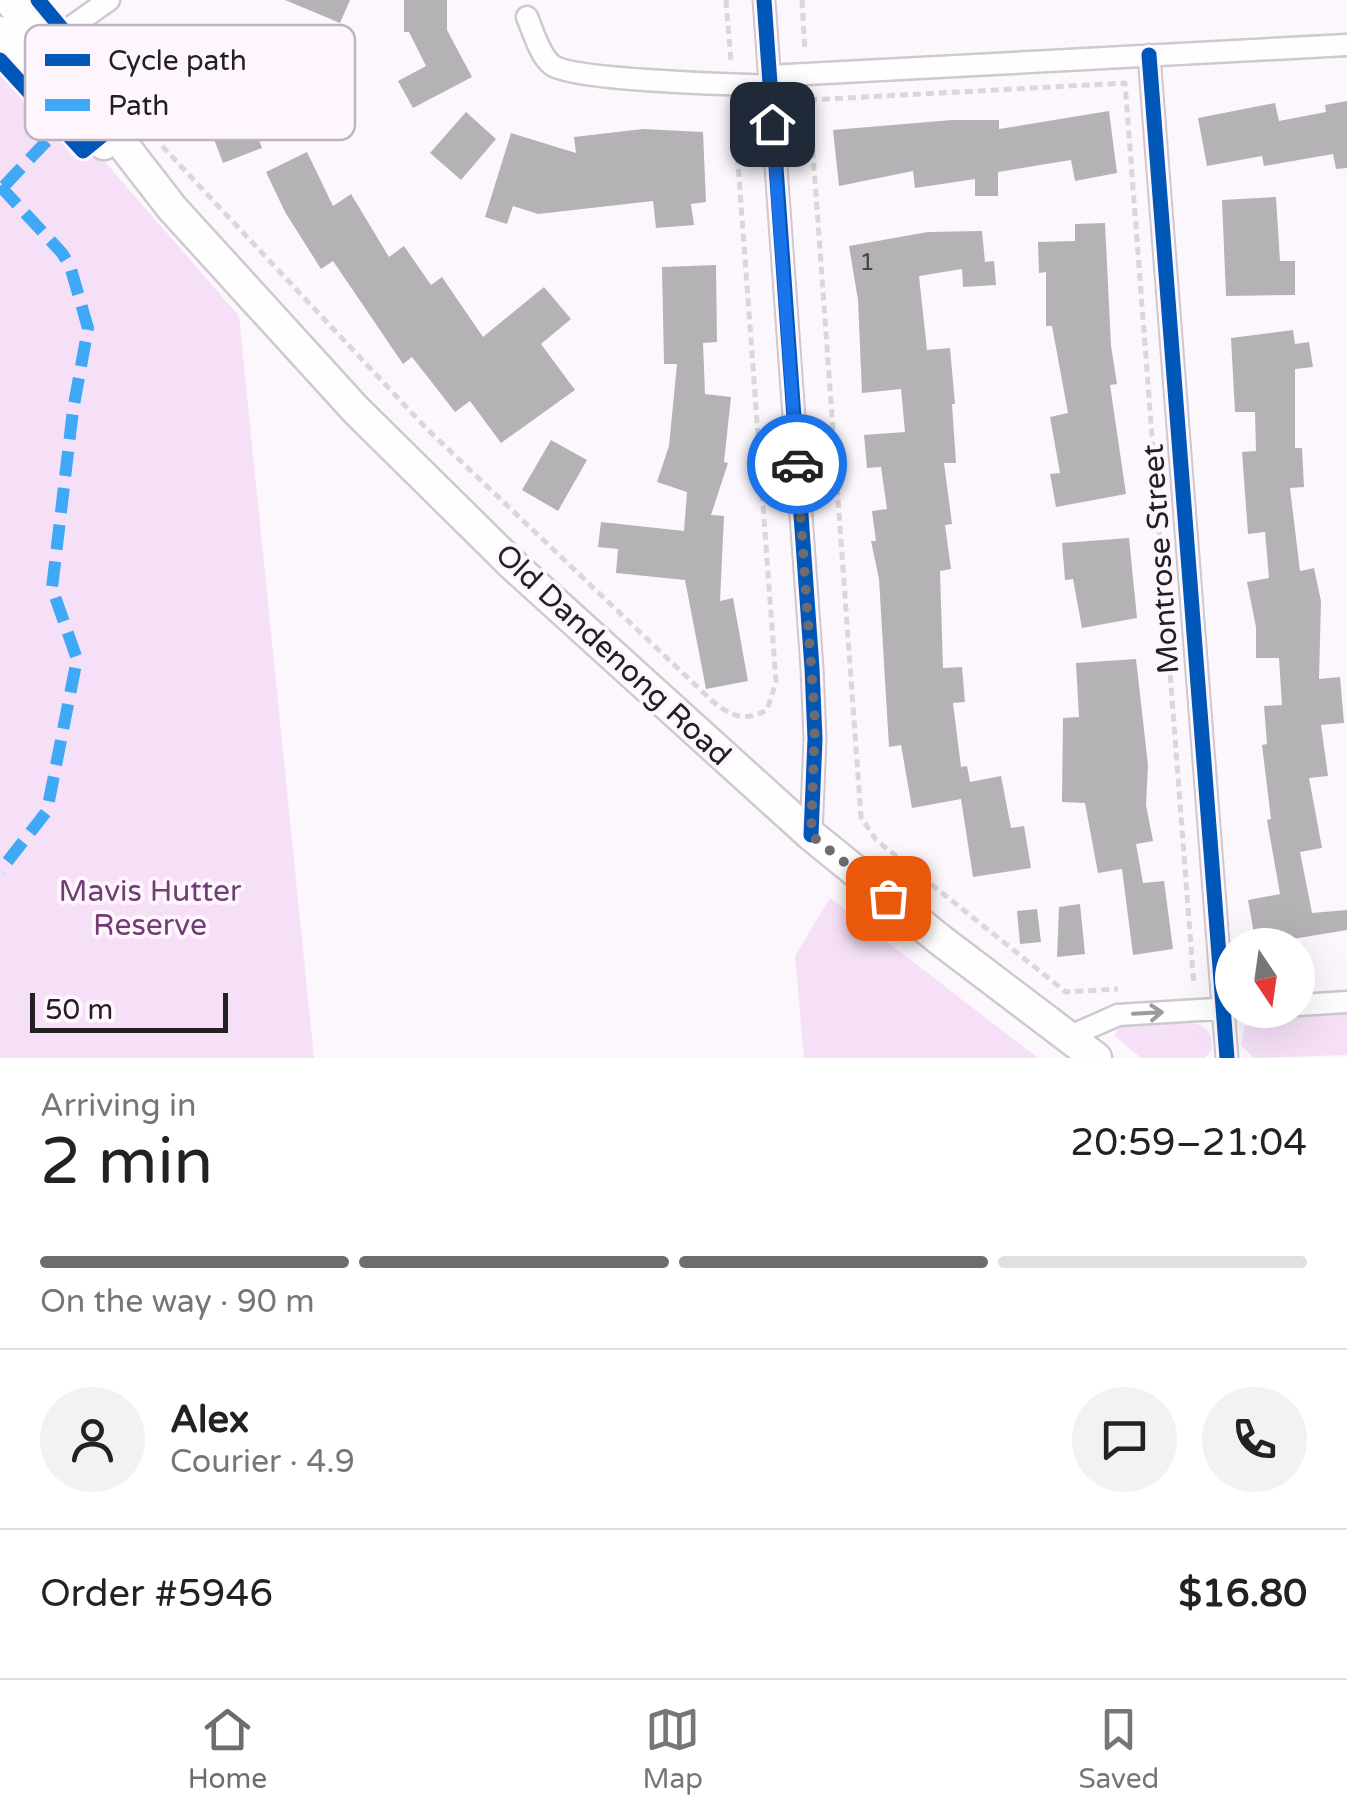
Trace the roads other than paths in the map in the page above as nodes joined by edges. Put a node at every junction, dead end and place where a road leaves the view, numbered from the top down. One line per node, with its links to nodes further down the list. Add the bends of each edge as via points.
1 (8, 0): 7 (main road, Old Dandenong Road)
2 (109, 0): 5 (street)
3 (764, 0): 11 (street)
4 (527, 17): 11 (street, via 556,67 732,84)
5 (74, 25)
6 (0, 32): 9 (main road, Old Dandenong Road)
7 (25, 32)
8 (1347, 45): 10 (street)
9 (25, 46)
10 (1149, 55): 11 (street); 14 (street, Montrose Street)
11 (769, 81): 13 (street, via 813,687)
12 (113, 140): 13 (main road, Old Dandenong Road, via 356,410 500,552)
13 (811, 835): 19 (main road, Old Dandenong Road)
14 (1221, 928)
15 (1347, 1002): 16 (street)
16 (1315, 1003)
17 (1215, 1009): 19 (street, one-way to 17, via 1118,1014)
18 (1228, 1028): 21 (street, Montrose Street)
19 (1068, 1037): 20 (main road, Old Dandenong Road)
20 (1096, 1058)
21 (1228, 1058)

